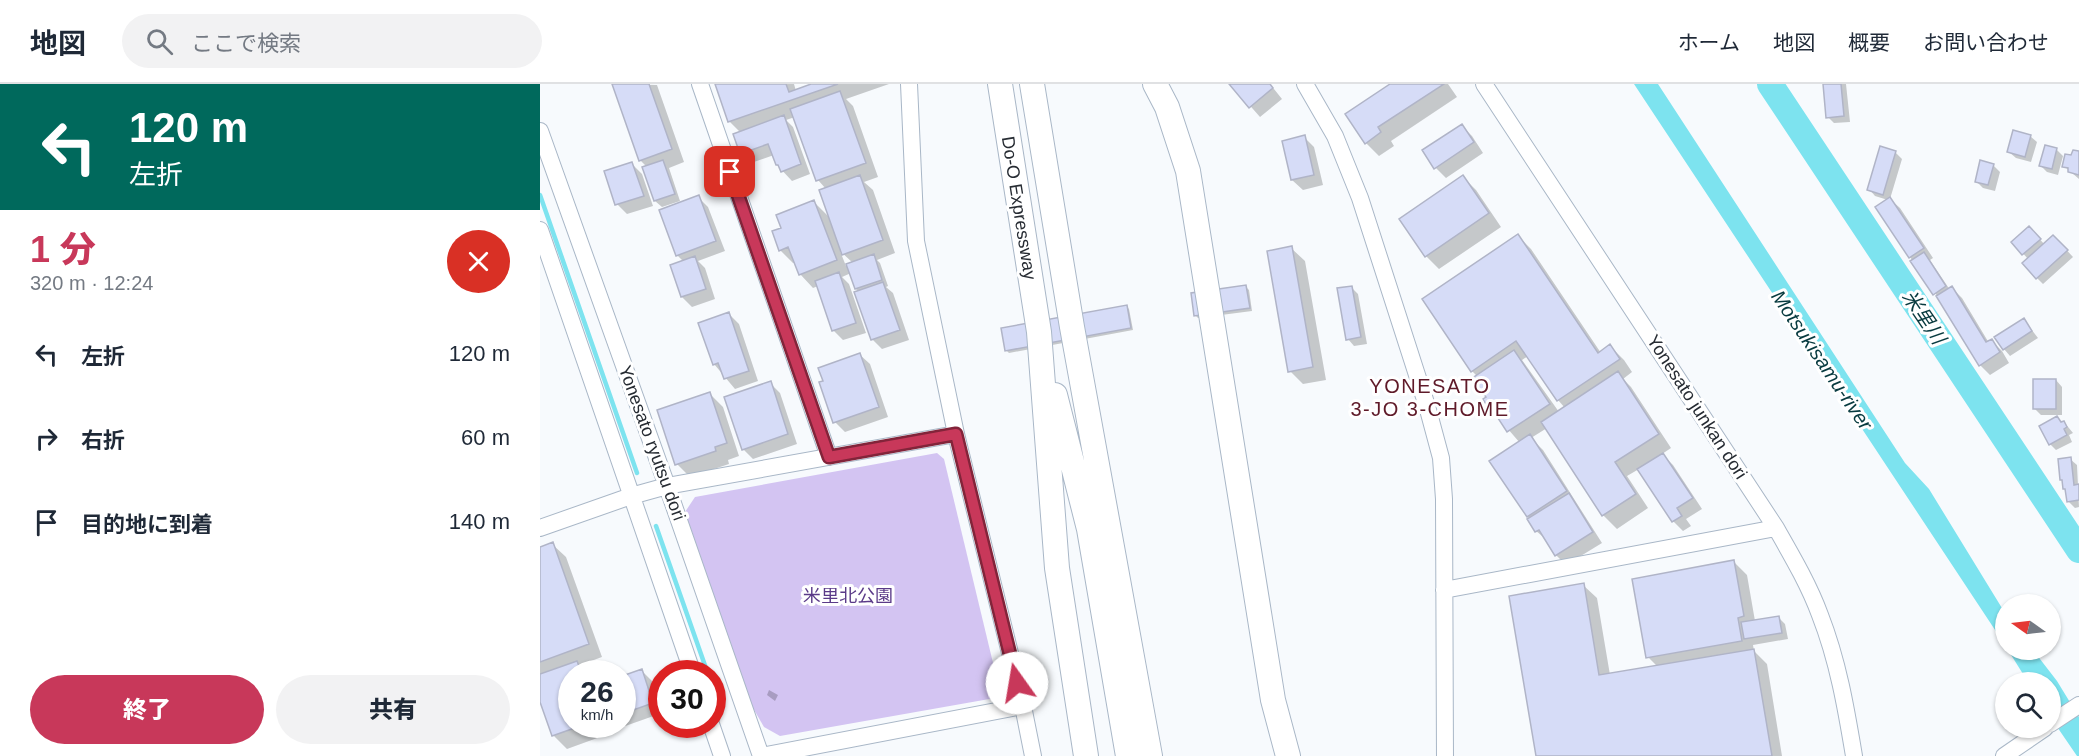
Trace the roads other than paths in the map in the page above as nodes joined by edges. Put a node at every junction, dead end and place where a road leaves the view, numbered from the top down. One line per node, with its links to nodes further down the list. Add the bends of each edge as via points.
1 (700, 84): 12 (street)
2 (909, 84): 11 (street, via 916,241)
3 (1000, 84): 10 (highway, Do-O Expressway)
4 (1032, 84): 30 (highway)
5 (1155, 84): 19 (highway, via 1167,107 1188,171)
6 (1305, 84): 17 (street, via 1335,136 1360,198 1427,406 1441,458)
7 (1484, 84): 16 (street, Yonesato junkan dori)
8 (540, 132): 13 (street, Yonesato ryutsu dori)
9 (540, 230): 14 (street, Yonesato ryutsu dori)
10 (1039, 332): 28 (highway, via 1057,568); 29 (highway, via 1089,529)
11 (956, 434): 12 (street); 21 (street)
12 (829, 457): 13 (street)
13 (667, 486): 14 (street); 26 (street, Yonesato ryutsu dori)
14 (631, 496): 15 (street); 18 (street, Yonesato ryutsu dori)
15 (540, 528)
16 (1776, 528): 17 (street); 34 (street, Yonesato junkan dori, via 1820,616 1843,690)
17 (1444, 590): 33 (street)
18 (688, 660)
19 (1272, 689): 31 (highway); 32 (highway)
20 (2079, 705): 22 (street)
21 (1023, 706): 26 (street); 27 (street)
22 (2061, 717)
23 (716, 738): 25 (street)
24 (2030, 738): 35 (street)
25 (722, 756)
26 (762, 756)
27 (1033, 756)
28 (1086, 756)
29 (1128, 756)
30 (1150, 756)
31 (1280, 756)
32 (1288, 756)
33 (1444, 756)
34 (1854, 756)
35 (2004, 756)

